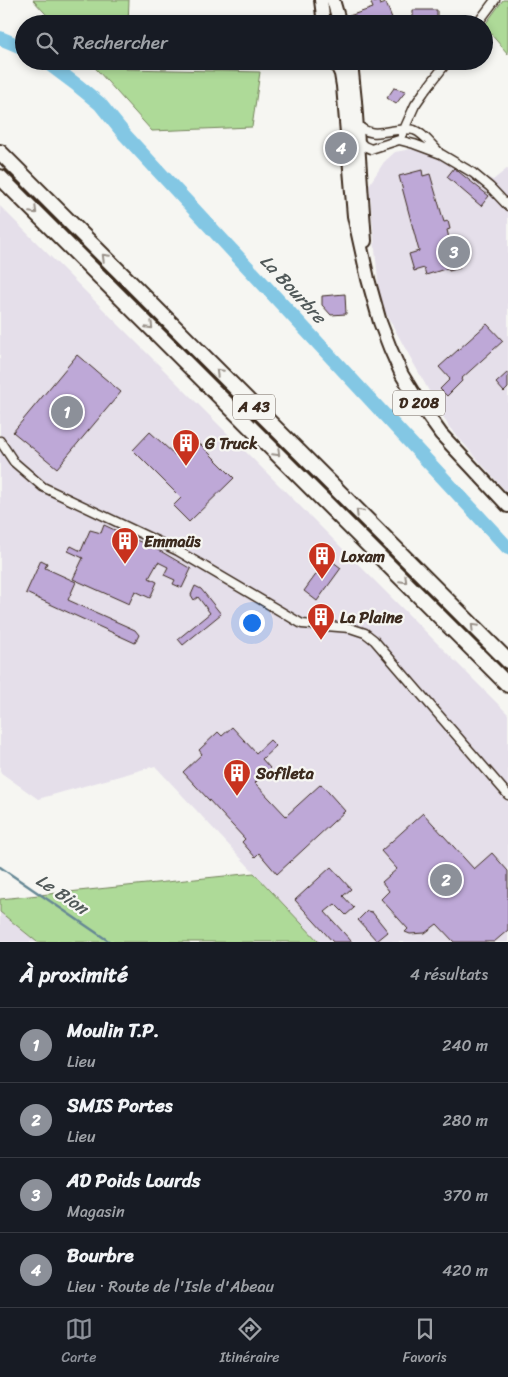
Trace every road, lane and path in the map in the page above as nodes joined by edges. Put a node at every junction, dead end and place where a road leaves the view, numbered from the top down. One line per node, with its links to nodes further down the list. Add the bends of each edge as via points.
1 (321, 0): 4 (main road)
2 (332, 0): 5 (main road)
3 (496, 0): 6 (street)
4 (323, 15)
5 (337, 15)
6 (484, 15)
7 (339, 70): 10 (main road, D 208)
8 (351, 70): 10 (main road, D 208)
9 (441, 70): 11 (street, via 424,92)
10 (351, 120): 12 (street); 13 (main road, D 208); 18 (main road, D 208)
11 (404, 129): 12 (street); 14 (street); 17 (street, via 415,130)
12 (369, 132): 13 (street)
13 (357, 140): 15 (street); 18 (street); 19 (main road, D 208)
14 (399, 140): 15 (street); 17 (street)
15 (371, 149): 19 (street, via 364,153)
16 (0, 152): 25 (highway, A 43, one-way to 16)
17 (441, 154): 21 (street, via 473,173)
18 (349, 157): 22 (main road, D 208, via 354,216)
19 (360, 167): 22 (main road, D 208)
20 (0, 177): 26 (highway, A 43, one-way to 26)
21 (508, 206)
22 (368, 278): 24 (main road, D 208, via 390,348 421,406 442,434)
23 (0, 441): 27 (street, via 14,462 43,487 178,551 302,624 350,628 374,640)
24 (508, 506)
25 (508, 661)
26 (508, 685)
27 (508, 795)

